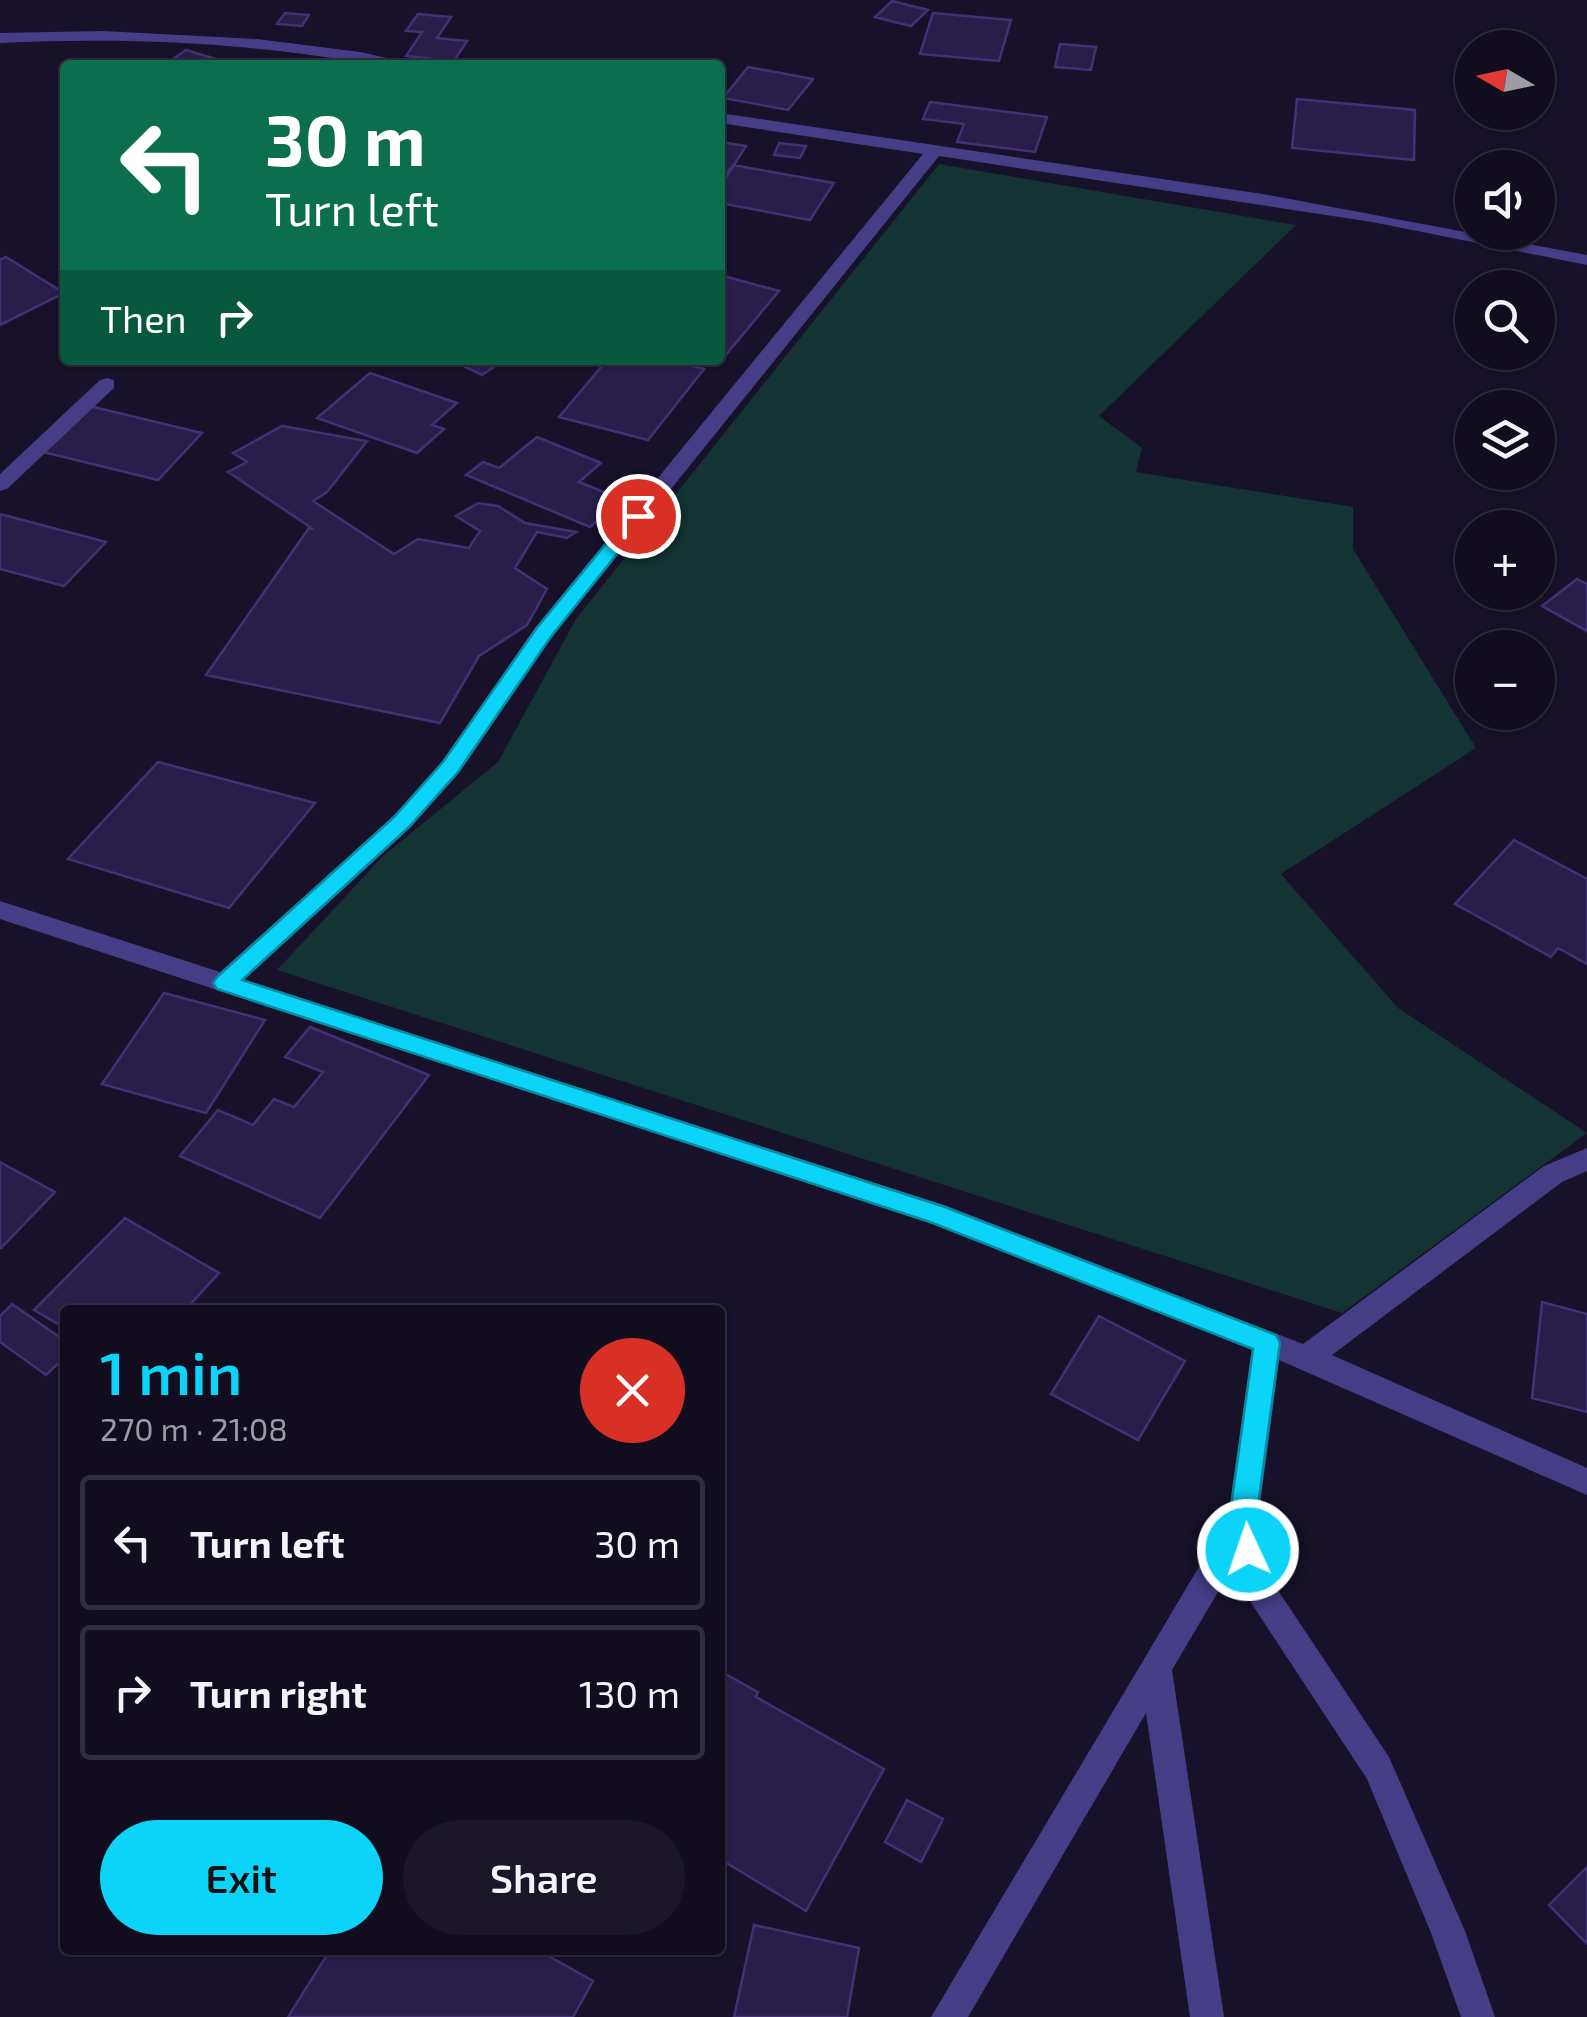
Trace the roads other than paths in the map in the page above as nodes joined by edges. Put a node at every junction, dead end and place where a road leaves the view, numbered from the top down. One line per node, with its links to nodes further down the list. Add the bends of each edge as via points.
1 (0, 38): 2 (street, via 271,44)
2 (377, 60)
3 (725, 119): 4 (street)
4 (935, 150): 5 (street); 9 (street, via 543,633 451,767 402,822)
5 (1587, 260)
6 (107, 384): 7 (street)
7 (0, 485)
8 (0, 910): 9 (street)
9 (224, 983): 11 (street, via 936,1214)
10 (1587, 1160): 12 (street, via 1553,1174)
11 (1267, 1343): 12 (street); 14 (street)
12 (1306, 1358): 13 (street)
13 (1587, 1482)
14 (1243, 1521): 15 (street); 18 (street, via 1254,1579 1378,1768)
15 (1156, 1669): 16 (street); 17 (street)
16 (948, 2017)
17 (1207, 2017)
18 (1478, 2017)

